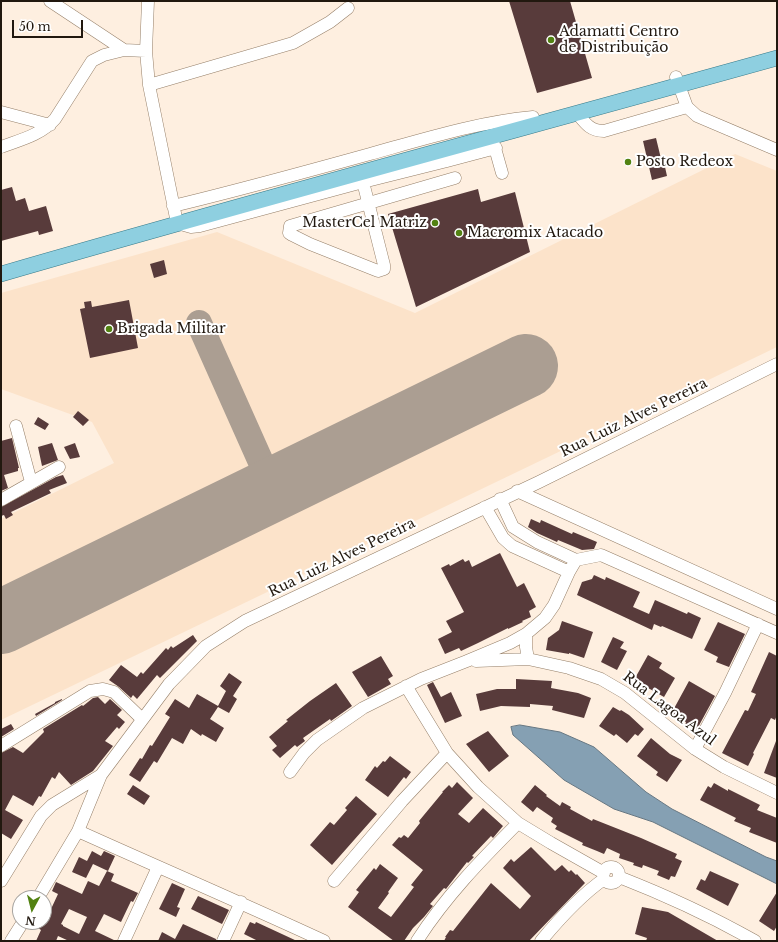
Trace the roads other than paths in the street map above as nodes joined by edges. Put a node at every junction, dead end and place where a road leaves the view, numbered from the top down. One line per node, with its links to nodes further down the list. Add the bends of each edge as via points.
1 (50, 1): 5 (street)
2 (148, 1): 6 (street)
3 (348, 8): 9 (street, via 330,22 293,43)
4 (777, 48): 8 (main road)
5 (124, 50): 6 (street); 14 (street, via 92,61)
6 (146, 51): 9 (street)
7 (777, 58): 8 (main road)
8 (678, 81): 10 (street); 12 (main road); 13 (main road)
9 (149, 85): 23 (street)
10 (687, 106): 12 (street, via 597,131 590,128); 17 (street, via 697,116)
11 (1, 112): 14 (street)
12 (577, 113): 15 (main road)
13 (533, 117): 23 (main road); 23 (street, via 505,119 447,132 245,189)
14 (50, 126): 16 (street)
15 (494, 142): 18 (main road); 19 (street)
16 (1, 147)
17 (777, 150)
18 (445, 156): 21 (street); 23 (main road)
19 (502, 173)
20 (454, 178): 22 (street)
21 (363, 182): 22 (street); 23 (street, via 200,226 184,226)
22 (368, 203): 22 (street, via 384,265 382,271 378,272 289,233 290,226)
23 (175, 215): 24 (main road); 25 (main road)
24 (1, 265)
25 (1, 274)
26 (777, 364): 30 (street, Rua Luiz Alves Pereira)
27 (16, 426): 29 (street)
28 (59, 467): 29 (street)
29 (32, 482): 31 (street)
30 (517, 491): 32 (street, Rua Luiz Alves Pereira); 40 (street)
31 (1, 500)
32 (500, 500): 33 (street, Rua Luiz Alves Pereira); 34 (street)
33 (485, 506): 35 (street); 47 (street, Rua Luiz Alves Pereira, via 245,622 206,646 168,684)
34 (513, 527): 35 (street); 36 (street)
35 (503, 538): 37 (street, via 512,546)
36 (538, 542): 37 (street); 38 (street)
37 (531, 555): 39 (street)
38 (576, 560): 39 (street); 41 (street, via 601,555)
39 (569, 572): 43 (street, via 545,618)
40 (777, 609)
41 (758, 624): 42 (street); 49 (street, via 729,686)
42 (777, 633)
43 (526, 634): 44 (street); 45 (street)
44 (528, 659): 45 (street, Rua Lagoa Azul); 49 (street, Rua Lagoa Azul, via 601,678 625,693)
45 (467, 661): 46 (street)
46 (406, 686): 50 (street); 51 (street, via 363,708 317,740)
47 (142, 719): 48 (street, via 114,692 103,689 90,691); 52 (street, Rua Luiz Alves Pereira)
48 (1, 746)
49 (695, 749): 53 (street, Rua Lagoa Azul, via 724,767)
50 (447, 753): 54 (street, via 478,787); 59 (street)
51 (290, 772)
52 (101, 775): 55 (street); 58 (street, Rua Luiz Alves Pereira, via 52,805 41,816)
53 (777, 793)
54 (518, 823): 57 (street); 67 (street, via 447,899)
55 (78, 831): 56 (street); 60 (street)
56 (158, 867): 61 (street); 64 (street)
57 (604, 876): 68 (street, via 559,919); 69 (street, via 606,881 612,883 618,877 649,889)
58 (1, 881)
59 (334, 881)
60 (43, 890)
61 (241, 902): 65 (street); 66 (street)
62 (18, 930): 63 (street)
63 (11, 941)
64 (124, 941)
65 (223, 941)
66 (324, 941)
67 (417, 941)
68 (541, 941)
69 (755, 941)

